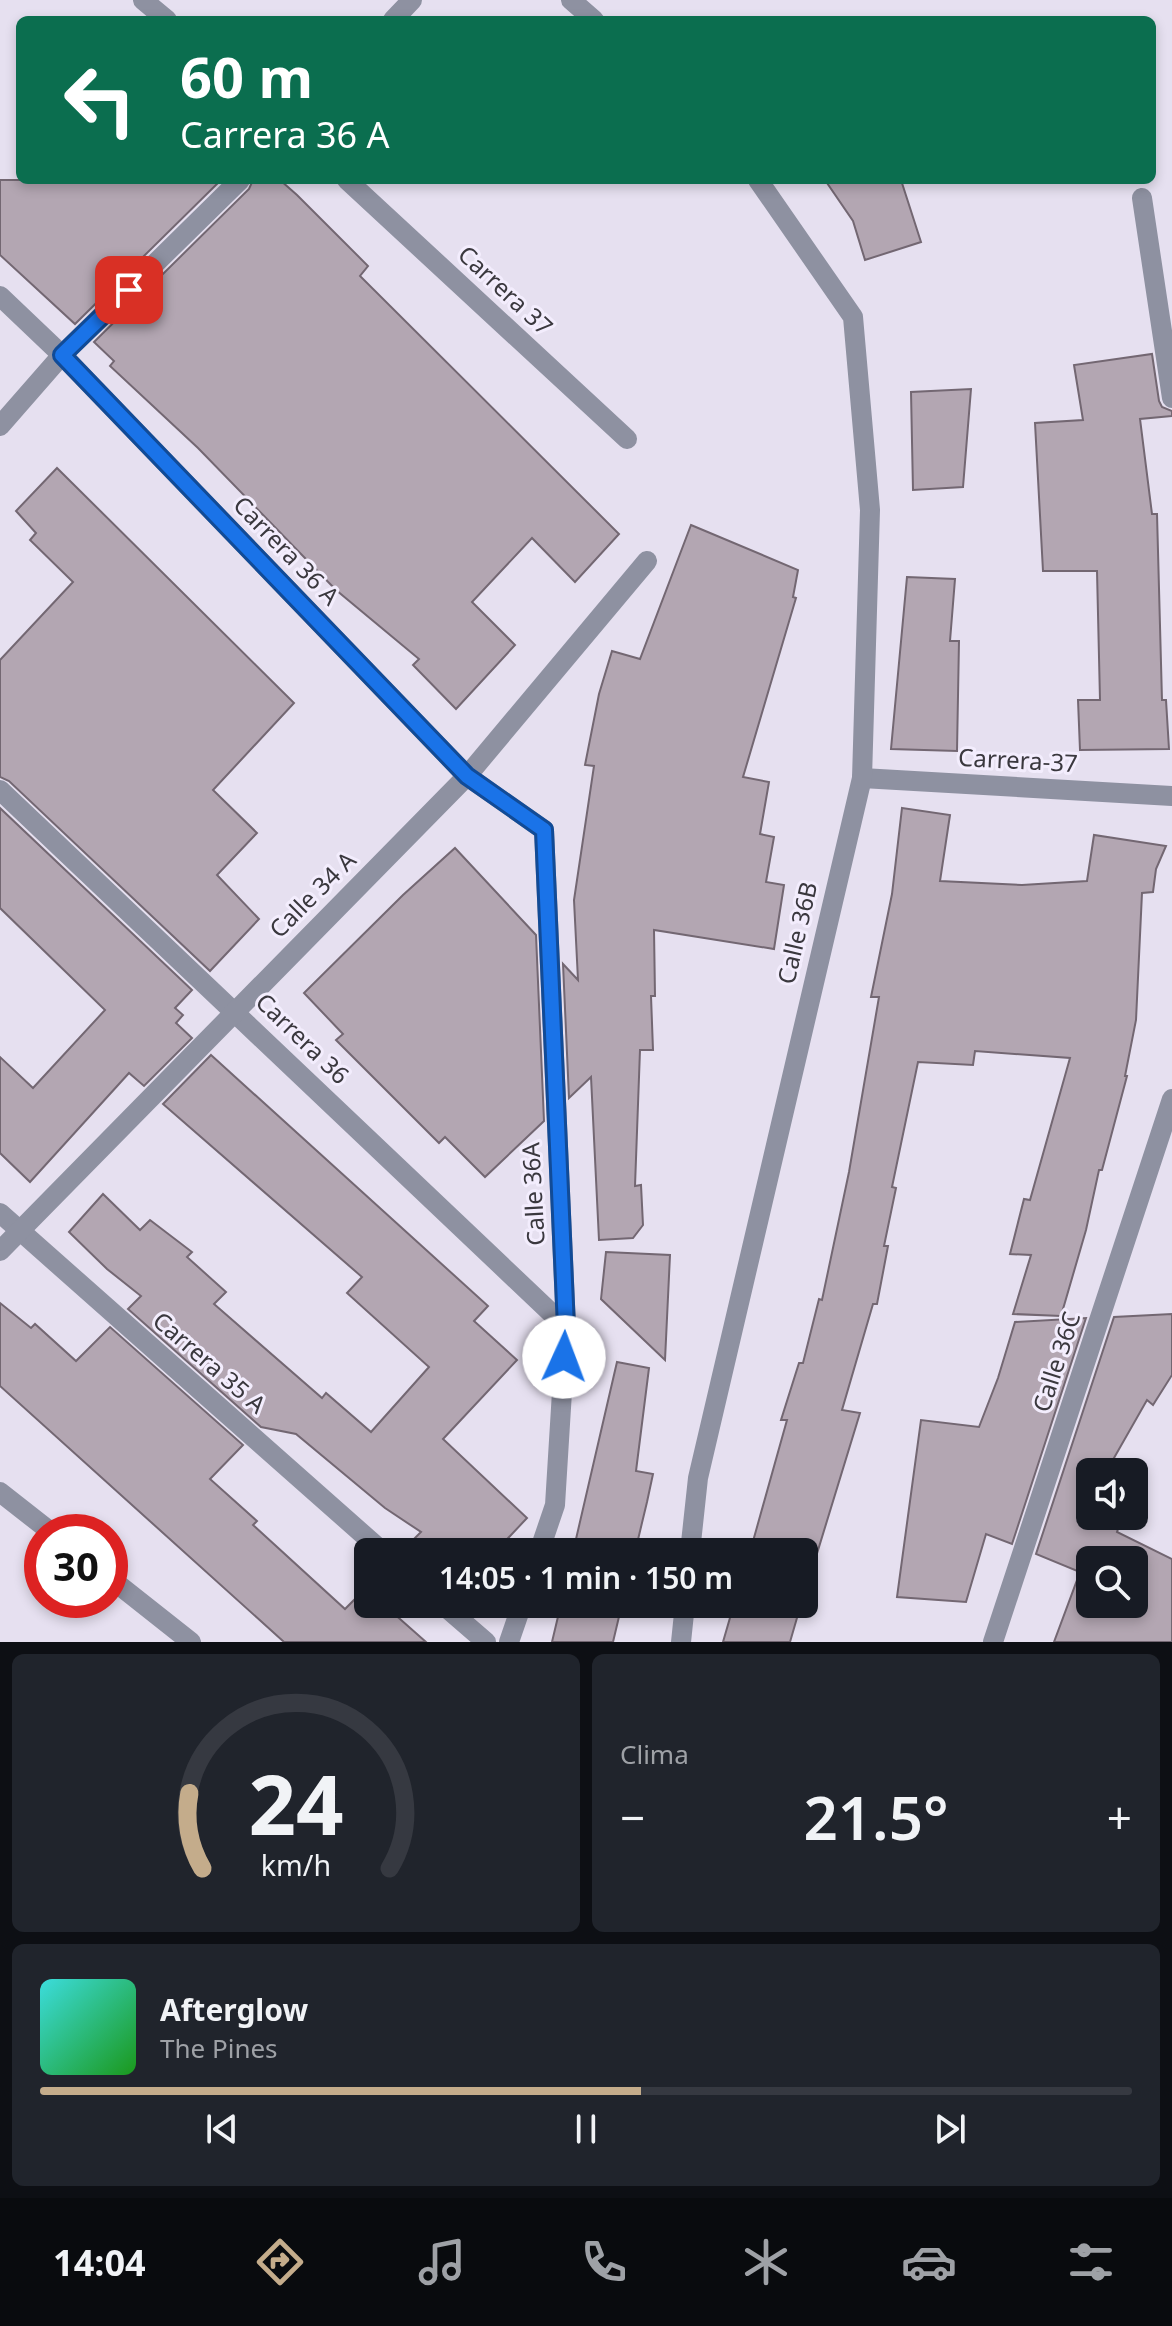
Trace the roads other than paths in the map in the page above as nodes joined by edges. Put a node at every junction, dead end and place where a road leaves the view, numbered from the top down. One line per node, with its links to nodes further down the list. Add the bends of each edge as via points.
1 (143, 0): 4 (street)
2 (412, 0): 5 (street)
3 (571, 0): 6 (street)
4 (162, 16)
5 (397, 16)
6 (589, 16)
7 (236, 184): 12 (street)
8 (351, 184): 15 (street, Carrera 37)
9 (761, 184): 18 (street, Calle 36B, via 853,317 870,510)
10 (1142, 198): 13 (street)
11 (0, 296): 12 (street, Carrera 36 A)
12 (62, 355): 14 (street); 17 (street, Carrera 36 A)
13 (1172, 398)
14 (0, 426)
15 (627, 439)
16 (647, 561): 17 (street, Calle 34 A)
17 (467, 776): 21 (street, Carrera 36 A); 22 (street, Calle 34 A)
18 (862, 778): 20 (street, Carrera-37); 32 (street, Calle 36B, via 698,1478)
19 (0, 790): 22 (street, Carrera 36)
20 (1172, 796)
21 (544, 830): 27 (street, Calle 36A)
22 (235, 1011): 25 (street, Calle 34 A); 27 (street, Carrera 36)
23 (1172, 1099): 41 (street, Calle 36C)
24 (0, 1213): 25 (street, Carrera 35 A)
25 (19, 1231): 26 (street, Calle 34 A); 30 (street, Carrera 35 A)
26 (0, 1251)
27 (566, 1327): 31 (street, Calle 36A, via 555,1505)
28 (0, 1492): 29 (street)
29 (28, 1514)
30 (367, 1538)
31 (544, 1538)
32 (692, 1538)
33 (128, 1592): 37 (street)
34 (458, 1618): 38 (street)
35 (517, 1618): 39 (street)
36 (684, 1618): 40 (street)
37 (191, 1642)
38 (486, 1642)
39 (509, 1642)
40 (681, 1642)
41 (993, 1642)

